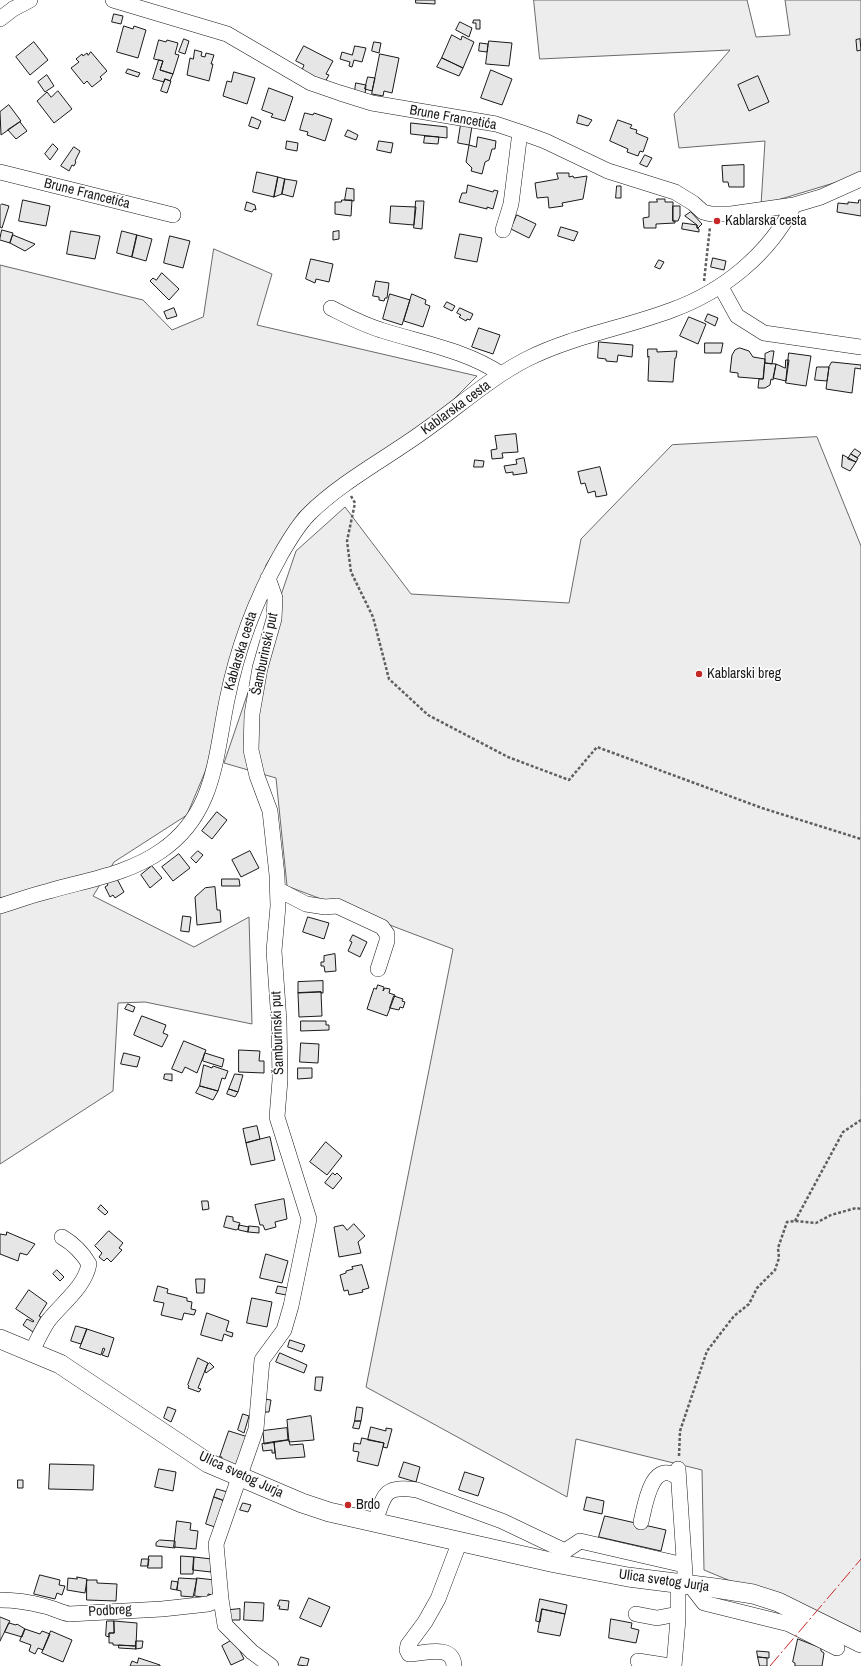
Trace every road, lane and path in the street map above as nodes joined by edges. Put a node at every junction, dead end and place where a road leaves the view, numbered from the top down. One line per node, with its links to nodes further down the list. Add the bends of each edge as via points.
1 (30, 0): 3 (street)
2 (113, 0): 4 (street, Brune Francetića, via 227,34 312,83 340,94 372,103 496,124)
3 (0, 19)
4 (520, 132): 8 (street, Brune Francetića, via 608,171 675,192 703,212); 10 (street, via 512,204)
5 (0, 172): 9 (street, Brune Francetića)
6 (861, 179): 7 (street)
7 (794, 205): 8 (street, via 731,214); 11 (street, Kablarska cesta, via 778,232 756,257)
8 (711, 214): 12 (path)
9 (173, 215)
10 (504, 230)
11 (721, 287): 12 (street, Kablarska cesta); 14 (street, via 737,316 764,333)
12 (701, 298): 15 (street, Kablarska cesta, via 671,310 554,346)
13 (331, 308): 15 (street, Kablarska cesta, via 380,330 412,338 475,360)
14 (861, 347)
15 (501, 374): 16 (street, Kablarska cesta, via 425,431)
16 (346, 485): 17 (street, Kablarska cesta, via 307,516 291,537); 18 (path, via 355,503 346,541 351,572 373,617 389,679 428,715 508,757 569,780 596,747 762,808)
17 (268, 578): 19 (street, Šamburinski put, via 275,598 274,620 260,668 252,714 251,750 257,776 270,811); 20 (street, Kablarska cesta, via 248,624 227,697 207,793 197,815 178,839 135,865 104,877)
18 (861, 839)
19 (277, 889): 21 (street, via 306,904 337,906 382,927 387,934 387,941); 29 (street, Šamburinski put, via 274,951 279,1021 280,1080 277,1117 309,1219 284,1330 262,1360 256,1429)
20 (0, 906)
21 (378, 969)
22 (861, 1120): 24 (path, via 844,1132)
23 (861, 1208): 24 (path, via 831,1215 816,1223)
24 (795, 1221): 28 (path, via 787,1222 785,1226 775,1270 757,1288 749,1304 734,1316 707,1351 680,1431)
25 (62, 1237): 27 (street, via 72,1242 84,1256 89,1264 88,1272 69,1299 48,1322)
26 (0, 1339): 27 (main road, Ulica svetog Jurja)
27 (32, 1351): 29 (main road, Ulica svetog Jurja, via 60,1364 208,1463)
28 (678, 1474): 31 (street, via 662,1473 654,1480); 34 (street)
29 (240, 1477): 30 (main road, Ulica svetog Jurja, via 302,1503); 36 (street, via 216,1544)
30 (375, 1522): 32 (main road, Ulica svetog Jurja); 33 (street, via 387,1493 394,1489 417,1490 502,1521)
31 (640, 1522)
32 (460, 1541): 33 (main road, Ulica svetog Jurja); 46 (street, via 438,1600 407,1650 409,1654 438,1650 448,1654 454,1661)
33 (560, 1557): 34 (street, via 580,1542); 35 (main road, Ulica svetog Jurja, via 628,1577)
34 (684, 1565): 35 (street)
35 (684, 1584): 39 (street); 41 (main road, Ulica svetog Jurja, via 753,1594 778,1602); 42 (street, via 704,1603 789,1624)
36 (220, 1599): 37 (street, Podbreg, via 208,1604 162,1609 69,1614 22,1600); 40 (street, via 225,1625)
37 (0, 1600)
38 (636, 1614): 39 (street, via 657,1618)
39 (678, 1614): 48 (street)
40 (244, 1643): 44 (street); 45 (street)
41 (861, 1643)
42 (837, 1648)
43 (638, 1660): 47 (street)
44 (251, 1666)
45 (271, 1666)
46 (454, 1666)
47 (670, 1666)
48 (674, 1666)

